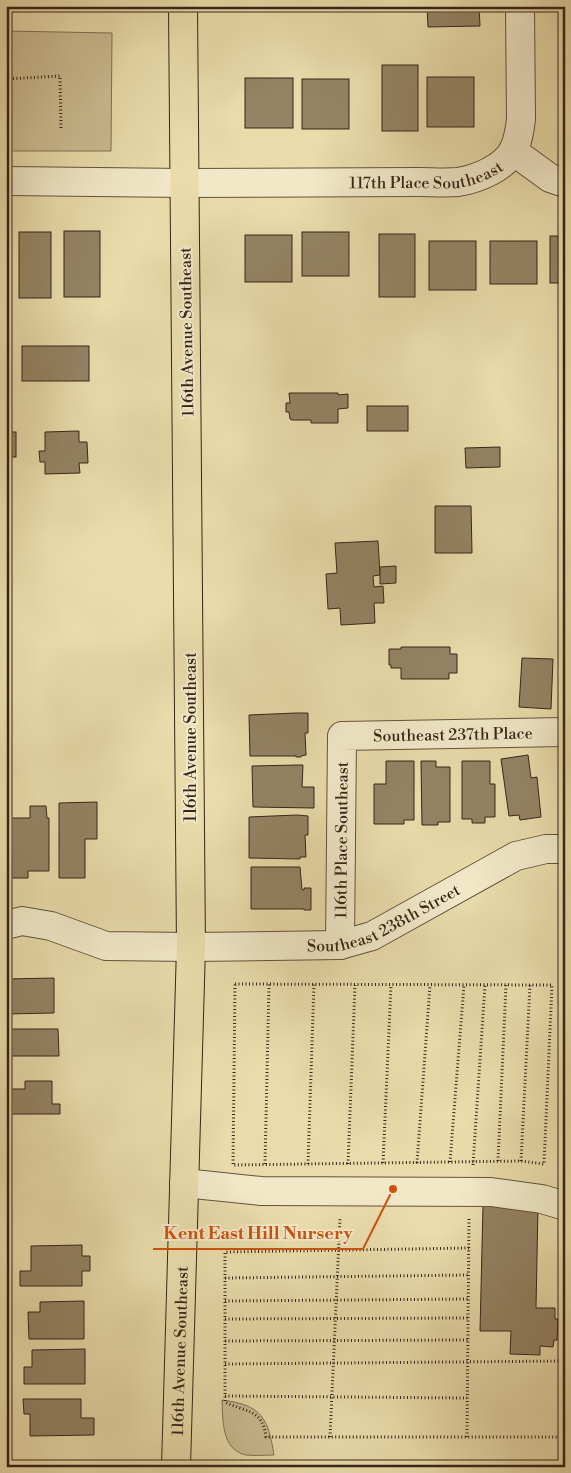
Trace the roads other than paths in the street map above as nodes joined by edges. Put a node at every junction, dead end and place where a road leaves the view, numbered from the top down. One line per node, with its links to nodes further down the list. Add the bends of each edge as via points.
1 (183, 6): 5 (main road, 116th Avenue Southeast)
2 (520, 6): 3 (street, 117th Place Southeast, via 521,119)
3 (513, 151): 5 (street, 117th Place Southeast, via 487,173 458,182); 6 (street, via 550,178)
4 (6, 181): 5 (street, 117th Place Southeast)
5 (185, 183): 12 (main road, 116th Avenue Southeast)
6 (565, 183)
7 (565, 732): 8 (street, Southeast 237th Place)
8 (342, 736): 11 (street, 116th Place Southeast)
9 (565, 849): 11 (street, Southeast 238th Street, via 546,849 516,856 372,936)
10 (6, 925): 12 (street, Southeast 238th Street, via 22,921 51,926 106,946)
11 (340, 945): 12 (street, Southeast 238th Street)
12 (191, 947): 13 (main road, 116th Avenue Southeast)
13 (184, 1183): 14 (street, via 261,1191 491,1192 542,1199); 15 (main road, 116th Avenue Southeast)
14 (565, 1206)
15 (176, 1467)

